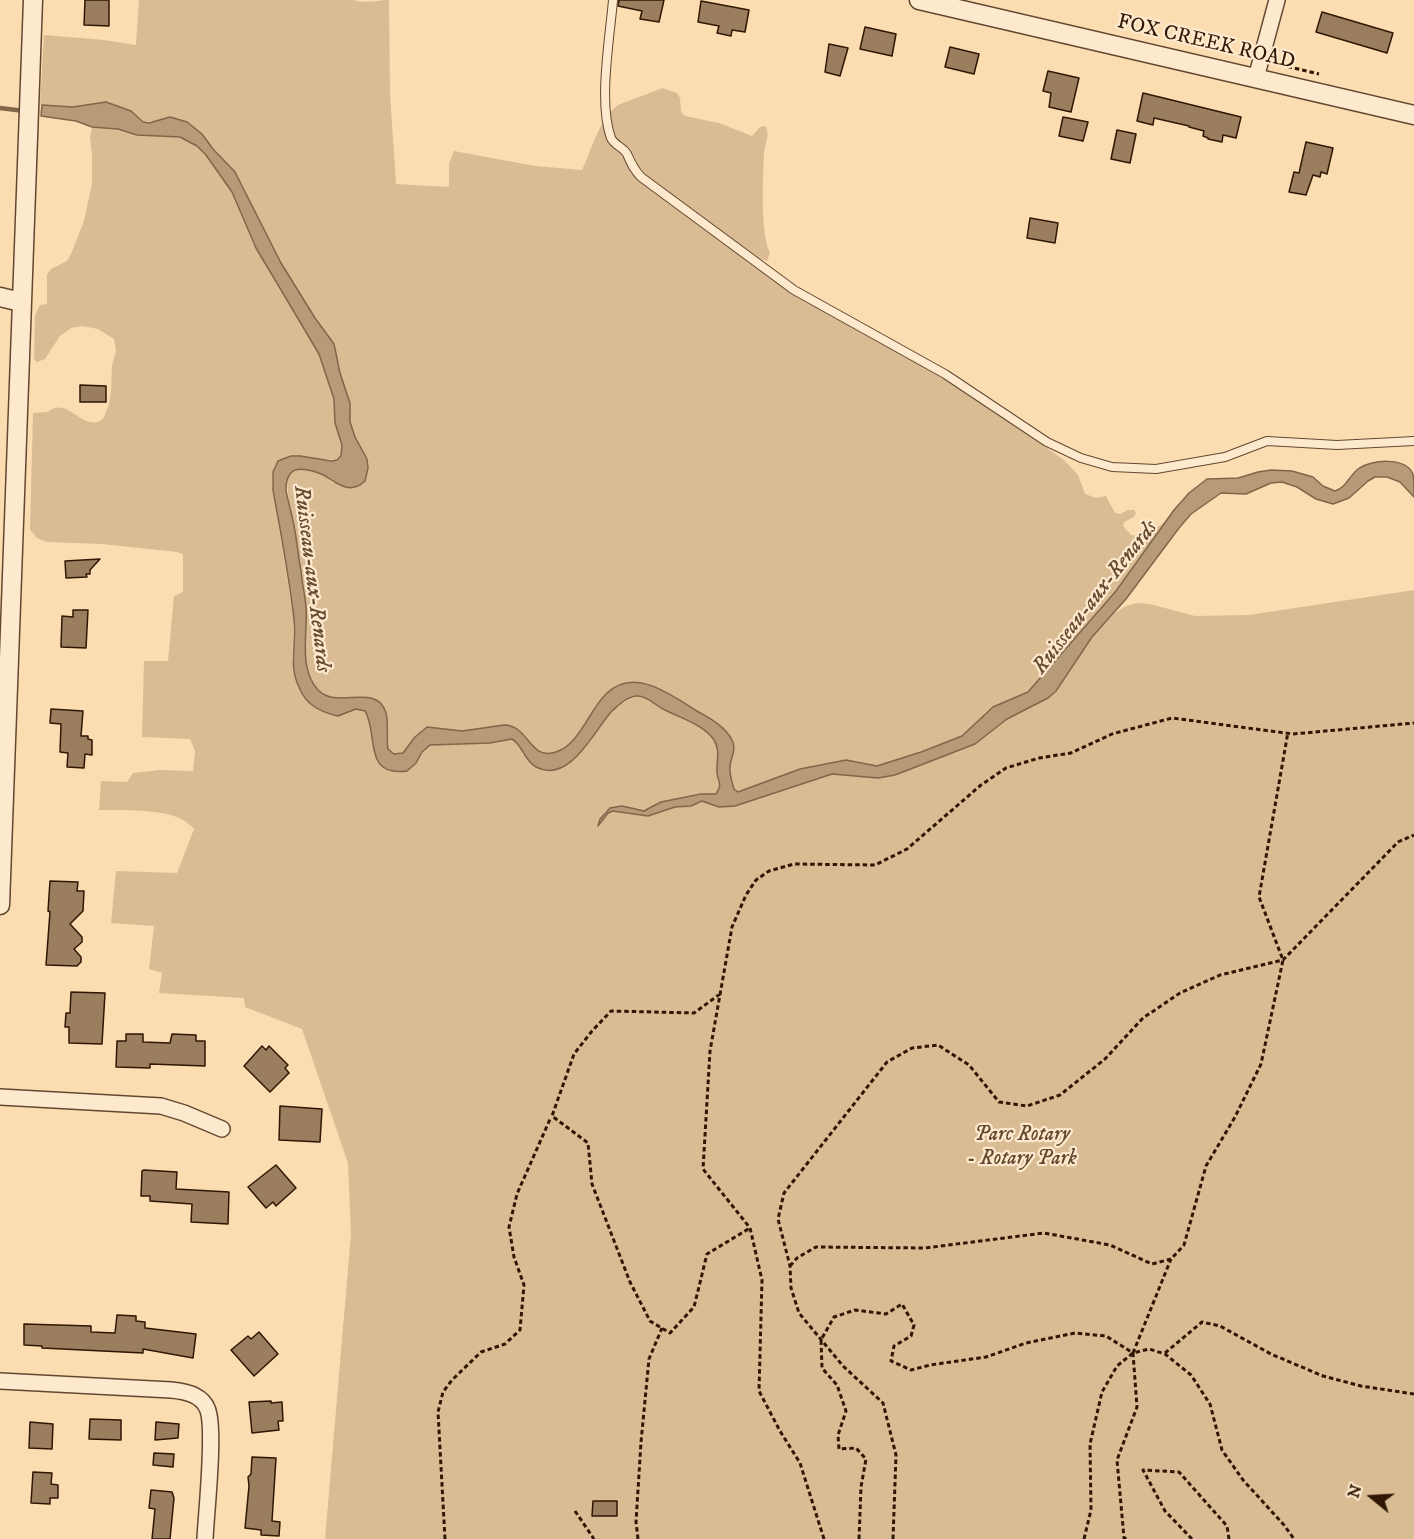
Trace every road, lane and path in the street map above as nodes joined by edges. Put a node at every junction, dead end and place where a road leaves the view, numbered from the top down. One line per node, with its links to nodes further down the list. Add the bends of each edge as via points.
1 (33, 0): 8 (street)
2 (613, 0): 9 (lane, via 606,112 612,139 626,152 635,171 794,290 945,374 1047,442 1096,463 1156,469 1225,457 1267,441 1337,445)
3 (919, 0): 5 (street, FOX CREEK ROAD)
4 (1276, 0): 5 (street)
5 (1256, 78): 6 (street, FOX CREEK ROAD)
6 (1414, 115)
7 (0, 297): 8 (street)
8 (21, 302): 13 (street)
9 (1414, 441)
10 (1414, 723): 11 (path)
11 (1288, 732): 14 (path, via 1259,897); 15 (path, via 1172,718 1112,734 1071,753 1006,768 907,849 875,866 794,864 769,871 751,887 732,927)
12 (1414, 835): 14 (path, via 1398,842)
13 (0, 904)
14 (1283, 960): 20 (path, via 1262,1064 1206,1166 1184,1245); 21 (path, via 1220,975 1180,993 1143,1018 1105,1059 1060,1095 1027,1106 999,1102 969,1065 938,1046 912,1048 887,1062 784,1193 778,1219)
15 (720, 994): 17 (path, via 694,1013 611,1011 574,1054); 19 (path, via 709,1061 703,1169)
16 (0, 1097): 18 (street, via 161,1106)
17 (552, 1116): 22 (path, via 588,1143 592,1184 630,1282 650,1321); 30 (path, via 516,1194 509,1227 524,1285 520,1329 505,1344 481,1352 443,1392 438,1412)
18 (222, 1129)
19 (750, 1228): 22 (path, via 707,1254 694,1307 670,1333); 33 (path, via 762,1280 759,1391 800,1463)
20 (1171, 1259): 21 (path, via 1152,1264 1110,1245 1044,1233 925,1248 816,1247); 24 (path)
21 (790, 1266): 23 (path, via 791,1288 799,1313)
22 (662, 1328): 32 (path, via 649,1359 640,1442)
23 (821, 1340): 24 (path, via 834,1317 855,1310 885,1314 902,1304 914,1324 911,1335 894,1346 891,1361 911,1370 986,1357 1026,1343 1076,1333 1106,1336); 34 (path, via 822,1368 837,1385 846,1411 838,1435 839,1449 856,1448 866,1459); 35 (path, via 882,1403 896,1455)
24 (1133, 1353): 25 (path, via 1149,1349); 36 (path, via 1117,1366 1102,1392 1090,1444 1091,1510); 37 (path, via 1137,1407 1117,1460 1124,1538)
25 (1165, 1354): 27 (path, via 1202,1322 1220,1326 1270,1354 1323,1376); 40 (path, via 1191,1375 1210,1404 1222,1450)
26 (0, 1381): 29 (street, via 171,1390 200,1398 207,1407 211,1433)
27 (1414, 1394)
28 (575, 1511): 31 (path)
29 (205, 1539)
30 (445, 1539)
31 (594, 1539)
32 (638, 1539)
33 (824, 1539)
34 (859, 1539)
35 (893, 1539)
36 (1084, 1539)
37 (1128, 1539)
38 (1192, 1539): 39 (path, via 1165,1511 1143,1470 1179,1472 1227,1527)
39 (1229, 1539)
40 (1294, 1539)

